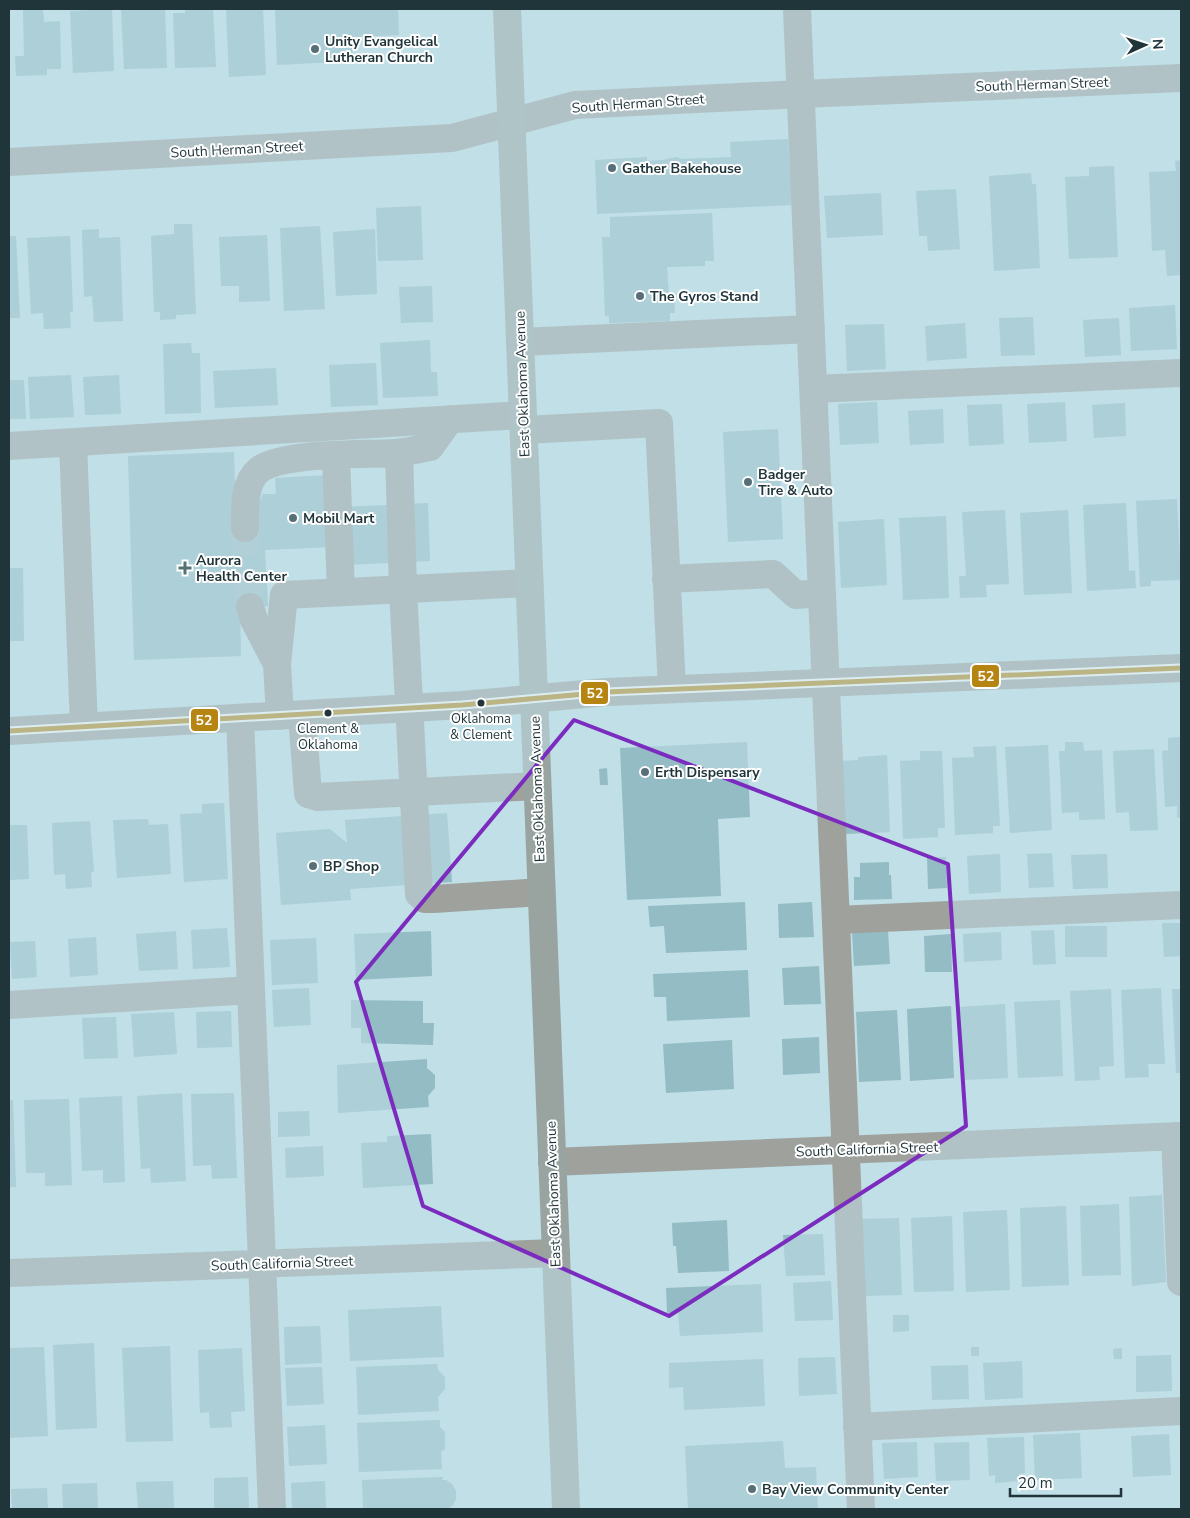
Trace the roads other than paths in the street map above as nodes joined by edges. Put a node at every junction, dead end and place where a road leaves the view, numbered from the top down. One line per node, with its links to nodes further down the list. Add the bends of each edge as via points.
1 (507, 9): 5 (main road, East Oklahoma Avenue)
2 (797, 9): 4 (street)
3 (1181, 78): 4 (street, South Herman Street)
4 (801, 94): 5 (street, South Herman Street, via 575,105); 7 (street)
5 (511, 121): 6 (street, South Herman Street, via 452,138); 8 (main road, East Oklahoma Avenue)
6 (9, 162)
7 (811, 329): 8 (street); 10 (street)
8 (520, 342): 12 (main road, East Oklahoma Avenue)
9 (1181, 374): 10 (street)
10 (814, 389): 22 (street)
11 (450, 419): 12 (street); 13 (street); 15 (street, via 430,447)
12 (523, 422): 18 (street, via 659,423); 19 (main road, East Oklahoma Avenue)
13 (73, 442): 14 (street); 32 (street)
14 (9, 446)
15 (399, 453): 16 (street); 20 (street)
16 (336, 456): 17 (street, via 281,460 259,471 248,487 244,506); 21 (street)
17 (245, 528)
18 (666, 579): 22 (street, via 773,574 796,595); 27 (street)
19 (529, 582): 20 (street); 28 (main road, East Oklahoma Avenue)
20 (403, 589): 21 (street); 29 (street)
21 (341, 592): 24 (street, via 284,595)
22 (822, 593): 26 (street)
23 (250, 607): 24 (street)
24 (277, 664): 30 (street)
25 (1181, 668): 26 (street)
26 (826, 683): 27 (street); 38 (street)
27 (672, 690): 28 (street)
28 (534, 698): 29 (street); 34 (main road, East Oklahoma Avenue)
29 (409, 709): 30 (street); 35 (street)
30 (291, 715): 31 (street); 35 (street, via 308,794 318,797)
31 (240, 718): 32 (street); 39 (street)
32 (84, 727): 33 (street)
33 (9, 731)
34 (537, 786): 35 (street); 36 (main road, East Oklahoma Avenue)
35 (414, 793): 36 (street, via 419,894 425,899)
36 (541, 892): 43 (main road, East Oklahoma Avenue)
37 (1181, 904): 38 (street)
38 (836, 920): 42 (street)
39 (251, 990): 40 (street); 45 (street)
40 (9, 1005)
41 (1178, 1136): 42 (street, South California Street); 47 (street)
42 (845, 1150): 43 (street, South California Street); 49 (street)
43 (552, 1162): 44 (main road, East Oklahoma Avenue)
44 (556, 1252): 45 (street, South California Street); 51 (main road, East Oklahoma Avenue)
45 (262, 1264): 46 (street, South California Street); 50 (street)
46 (9, 1273)
47 (1181, 1282)
48 (1181, 1410): 49 (street)
49 (857, 1427): 52 (street)
50 (272, 1509)
51 (566, 1509)
52 (860, 1509)

